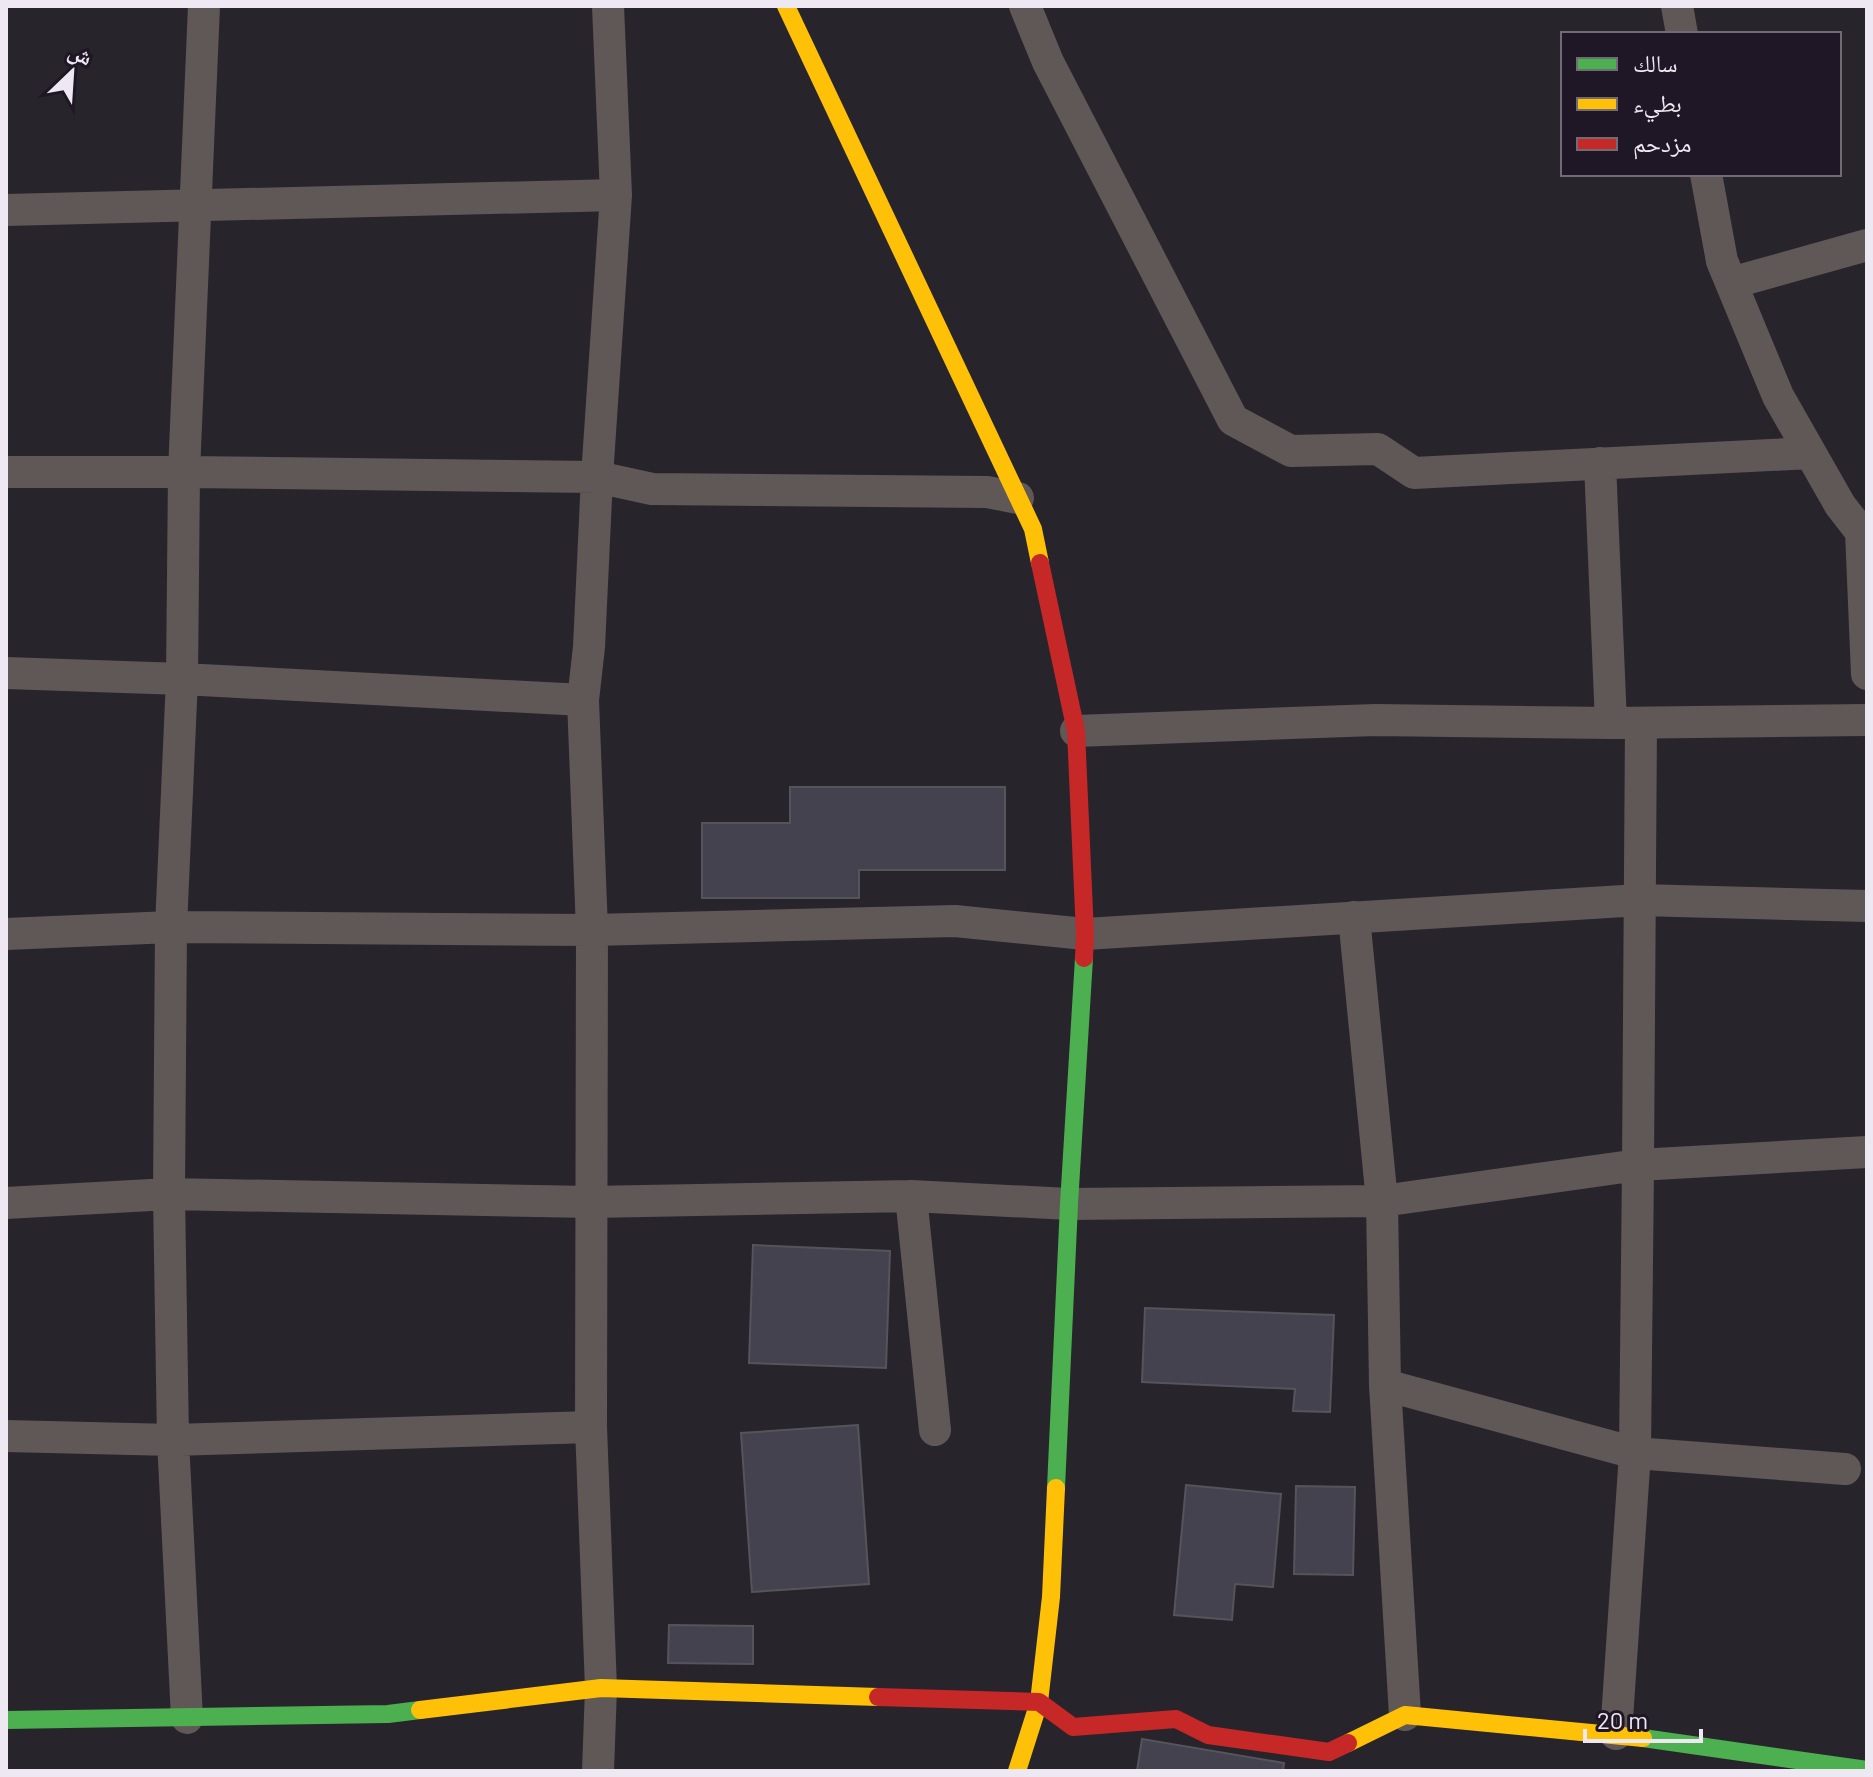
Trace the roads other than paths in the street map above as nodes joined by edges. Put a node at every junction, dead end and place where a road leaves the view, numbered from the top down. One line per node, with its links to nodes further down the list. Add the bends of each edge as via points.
1 (204, 6): 9 (street)
2 (608, 6): 8 (street)
3 (786, 6): 18 (street)
4 (1025, 6): 14 (street, via 1048,62 1233,420 1291,451 1378,449 1414,473)
5 (1677, 6): 6 (street)
6 (1682, 32)
7 (1706, 176): 12 (street)
8 (616, 195): 9 (street); 17 (street)
9 (194, 204): 10 (street); 16 (street)
10 (6, 210)
11 (1867, 245): 12 (street)
12 (1731, 283): 13 (street, via 1778,396)
13 (1810, 453): 14 (street); 19 (street)
14 (1600, 463): 25 (street)
15 (6, 472): 16 (street)
16 (184, 472): 17 (street); 22 (street)
17 (597, 477): 18 (street, via 652,489 987,492); 23 (street)
18 (1018, 498): 26 (street, via 1033,529)
19 (1853, 502): 21 (street, via 1861,532)
20 (6, 673): 22 (street)
21 (1867, 674)
22 (182, 679): 23 (street); 30 (street)
23 (583, 700): 31 (street)
24 (1867, 720): 25 (street)
25 (1626, 723): 26 (street, via 1375,720); 27 (street)
26 (1076, 731): 33 (street)
27 (1640, 900): 28 (street); 29 (street); 35 (street)
28 (1867, 906)
29 (1354, 917): 33 (street); 38 (street)
30 (171, 927): 31 (street); 32 (street); 36 (street)
31 (592, 930): 33 (street, via 955,921); 39 (street)
32 (6, 934)
33 (1085, 934): 41 (street)
34 (1867, 1152): 35 (street)
35 (1638, 1165): 38 (street); 47 (street)
36 (169, 1194): 39 (street); 40 (street); 46 (street)
37 (911, 1196): 39 (street); 41 (street); 44 (street)
38 (1382, 1201): 41 (street); 42 (street)
39 (591, 1202): 43 (street)
40 (6, 1203)
41 (1069, 1204): 50 (street, via 1051,1597)
42 (1385, 1385): 47 (street); 51 (street)
43 (591, 1427): 46 (street); 49 (street)
44 (935, 1430)
45 (6, 1436): 46 (street)
46 (173, 1440): 52 (street)
47 (1635, 1453): 48 (street); 54 (street)
48 (1845, 1469)
49 (601, 1688): 50 (street); 52 (street, via 388,1714); 57 (street)
50 (1039, 1702): 55 (street, via 1073,1727 1176,1719 1208,1735); 58 (street)
51 (1405, 1715): 54 (street); 55 (street)
52 (187, 1718): 53 (street)
53 (6, 1720)
54 (1616, 1734): 56 (street)
55 (1326, 1762)
56 (1867, 1770)
57 (598, 1771)
58 (1017, 1771)

